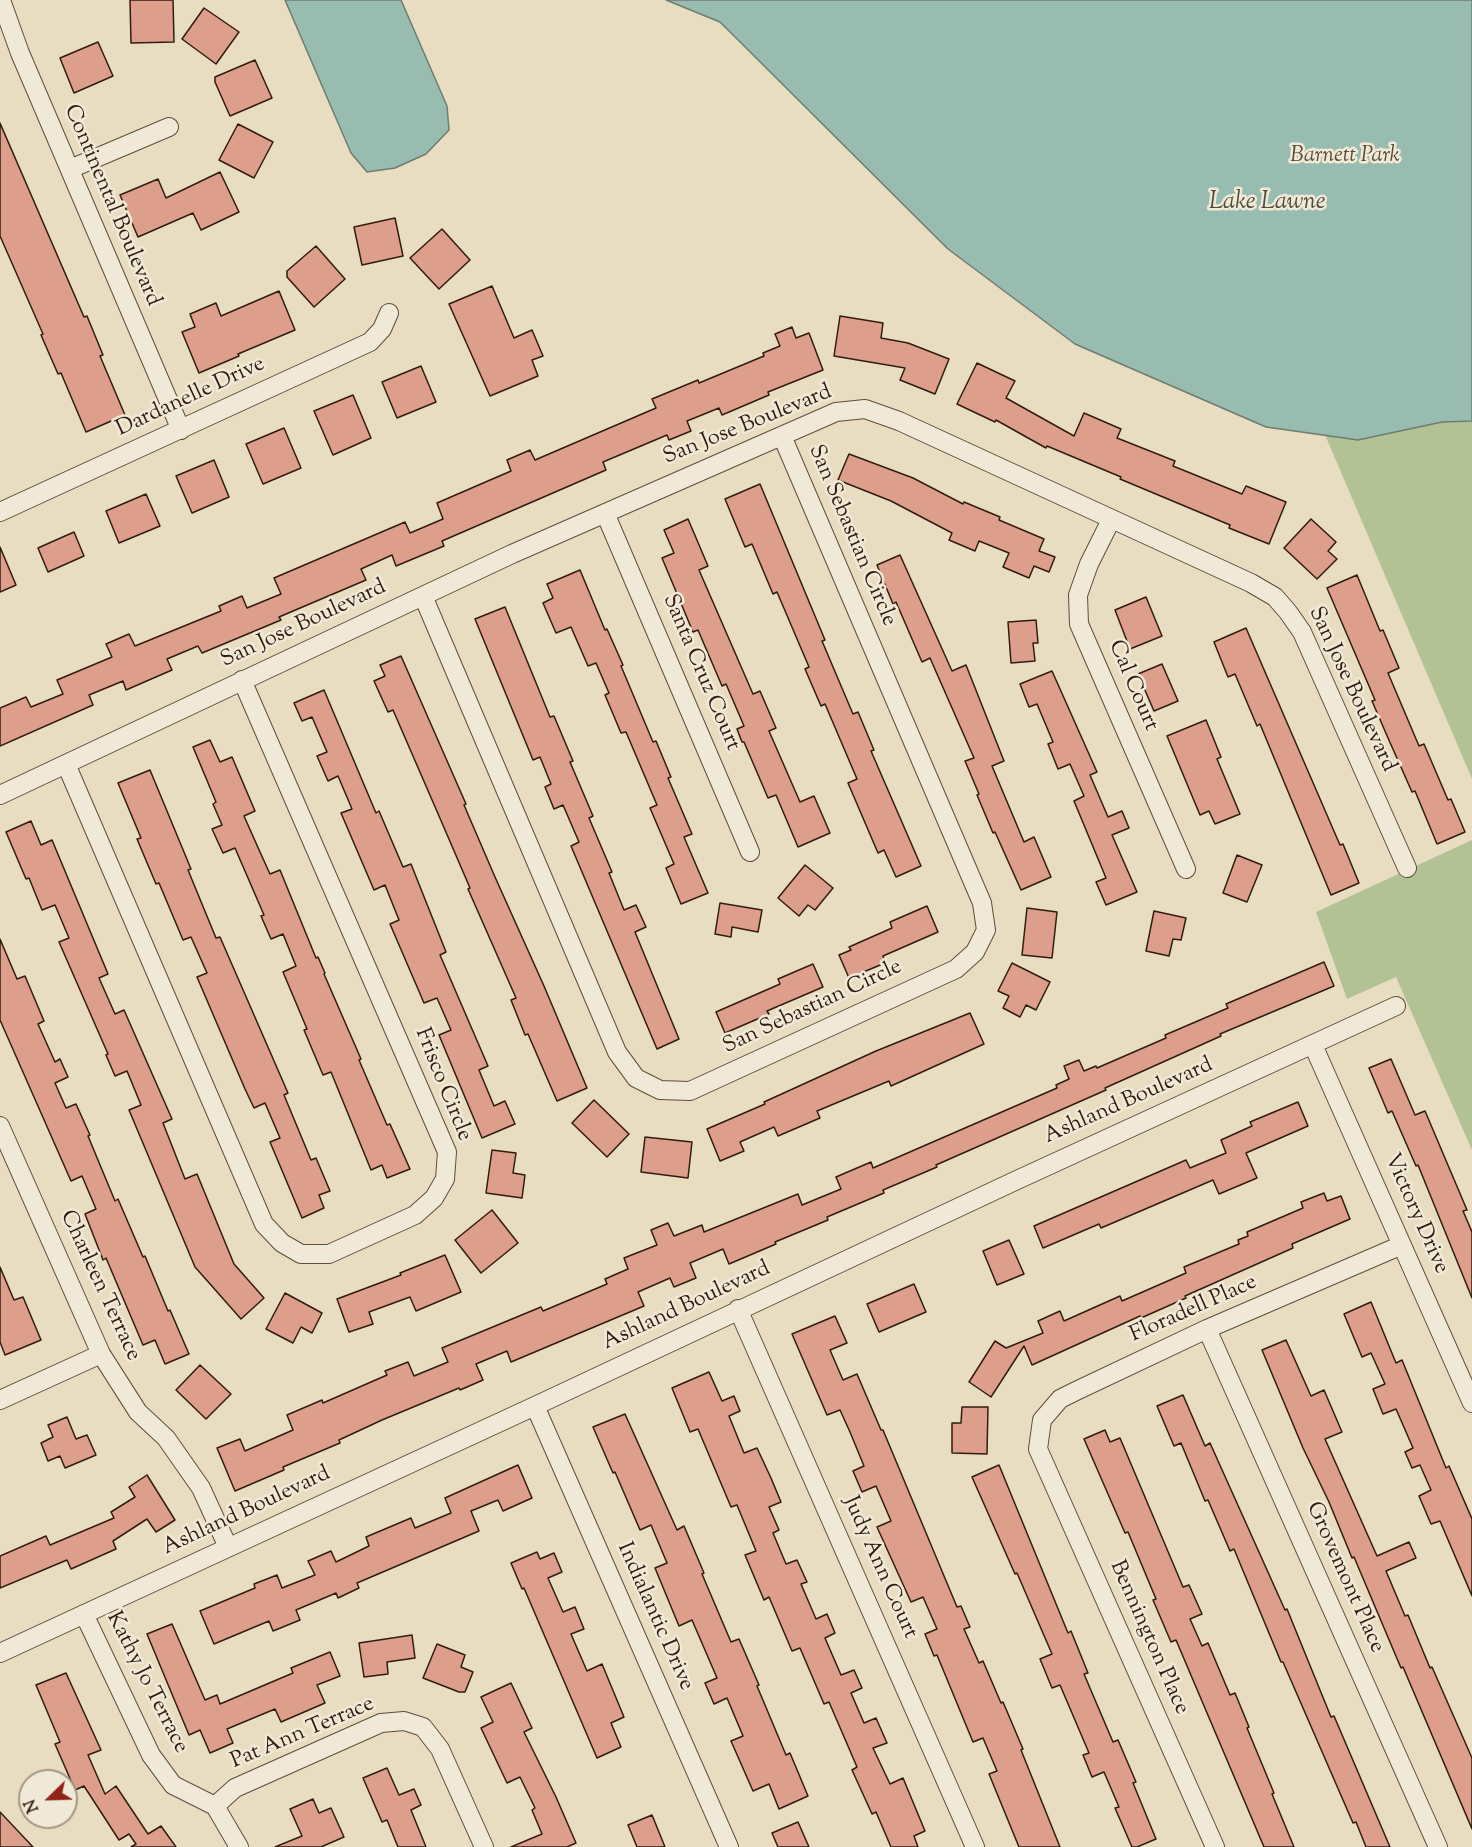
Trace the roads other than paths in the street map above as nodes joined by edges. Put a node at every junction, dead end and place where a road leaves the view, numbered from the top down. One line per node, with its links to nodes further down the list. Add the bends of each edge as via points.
1 (1, 0): 3 (street, Continental Boulevard)
2 (169, 127): 3 (street)
3 (70, 169): 5 (street, Continental Boulevard)
4 (389, 313): 5 (street, Dardanelle Drive, via 370,342)
5 (181, 430): 7 (street, Dardanelle Drive)
6 (782, 436): 8 (street, San Jose Boulevard); 9 (street, San Jose Boulevard, via 836,412 865,409 899,421); 10 (street, San Sebastian Circle, via 982,903 986,930 975,952 956,969 690,1091 660,1090 636,1078 617,1052)
7 (0, 512)
8 (605, 513): 10 (street, San Jose Boulevard); 14 (street, Santa Cruz Court)
9 (1111, 520): 15 (street, San Jose Boulevard, via 1251,583 1275,597 1288,612 1302,632); 16 (street, Cal Court, via 1078,595 1079,624)
10 (423, 596): 11 (street, San Jose Boulevard)
11 (242, 680): 12 (street, San Jose Boulevard); 12 (street, Frisco Circle, via 447,1152 445,1179 434,1198 415,1215 329,1254 301,1254 282,1243 264,1224)
12 (66, 764): 13 (street, San Jose Boulevard)
13 (0, 795)
14 (750, 852)
15 (1407, 868)
16 (1186, 869)
17 (1396, 1006): 18 (street, Ashland Boulevard)
18 (1313, 1045): 20 (street, Victory Drive); 21 (street, Ashland Boulevard)
19 (0, 1126): 23 (street, Charleen Terrace)
20 (1402, 1245): 22 (street, Floradell Place); 25 (street, Victory Drive)
21 (738, 1309): 26 (street, Ashland Boulevard); 35 (street, Judy Ann Court)
22 (1207, 1329): 27 (street, Floradell Place, via 1060,1399 1042,1420); 37 (street, Grovemont Place)
23 (101, 1354): 24 (street); 28 (street, Charleen Terrace, via 138,1412 166,1438 201,1488)
24 (0, 1400)
25 (1472, 1403)
26 (535, 1406): 28 (street, Ashland Boulevard); 34 (street, Indialantic Drive)
27 (1038, 1449): 36 (street, Bennington Place)
28 (228, 1548): 29 (street, Ashland Boulevard)
29 (84, 1614): 30 (street, Ashland Boulevard); 31 (street, Kathy Jo Terrace, via 151,1755 173,1785)
30 (0, 1653)
31 (215, 1806): 32 (street); 33 (street, Pat Ann Terrace, via 235,1788 381,1724 404,1721 423,1727 440,1749)
32 (239, 1847)
33 (484, 1847)
34 (729, 1847)
35 (975, 1847)
36 (1215, 1847)
37 (1438, 1847)

